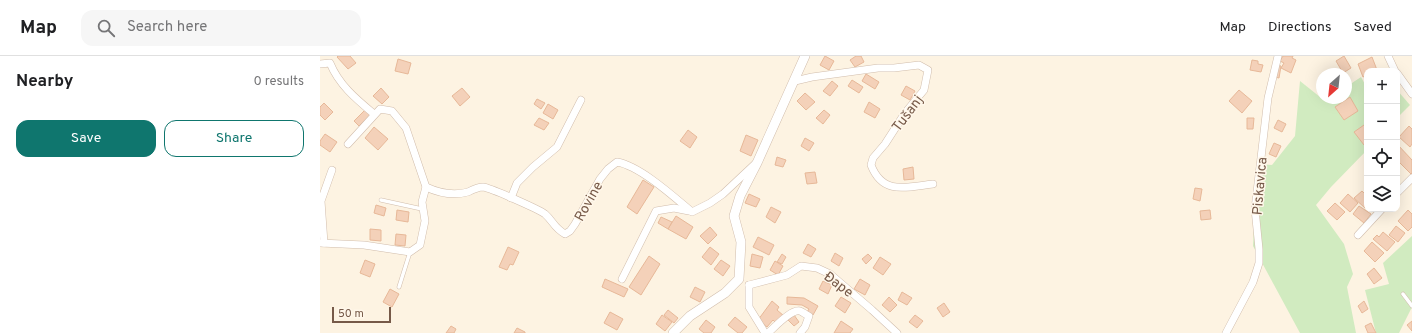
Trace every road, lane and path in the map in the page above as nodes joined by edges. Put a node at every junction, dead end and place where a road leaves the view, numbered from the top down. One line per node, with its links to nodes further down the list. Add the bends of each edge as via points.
1 (805, 56): 7 (street)
2 (1278, 56): 37 (street, Piskavica, via 1268,98 1255,209 1259,264 1253,282)
3 (1388, 56): 5 (street)
4 (320, 64): 10 (street, via 330,63 340,83)
5 (1394, 68)
6 (1400, 78): 8 (street)
7 (795, 81): 12 (street); 15 (street, Tušanj, via 878,68 919,65 928,70 924,90 870,165 874,174 884,184 897,188)
8 (1412, 94)
9 (582, 100): 18 (street, via 557,147 517,183)
10 (374, 114): 11 (street); 16 (street, via 380,109 392,111 406,128)
11 (348, 144)
12 (756, 163): 21 (street, via 722,194); 26 (street, via 740,196 734,216 741,242)
13 (332, 170): 24 (street, via 321,201)
14 (1412, 178): 17 (street)
15 (933, 184)
16 (426, 187): 18 (street, Rovine, via 447,194 463,193 482,187); 20 (street)
17 (1400, 190)
18 (511, 198): 21 (street, Rovine, via 546,214 558,230 565,234 575,224 600,179 617,162 629,165 666,189)
19 (381, 200): 20 (lane)
20 (422, 208): 25 (street, via 424,221 420,245)
21 (692, 212): 27 (street, via 674,208 656,211)
22 (1379, 212): 23 (street)
23 (1358, 235)
24 (322, 243): 25 (street, via 364,245)
25 (410, 252): 29 (lane)
26 (739, 279): 28 (street); 32 (street, via 725,293 690,316)
27 (622, 280)
28 (749, 284): 33 (street, via 749,307); 36 (street, Đape, via 787,275 801,266 817,268 830,274)
29 (399, 287)
30 (1403, 294): 31 (lane)
31 (1412, 306)
32 (673, 333)
33 (765, 333)
34 (768, 333): 35 (street, via 790,314 802,311 808,316)
35 (802, 333)
36 (897, 333)
37 (1226, 333)

